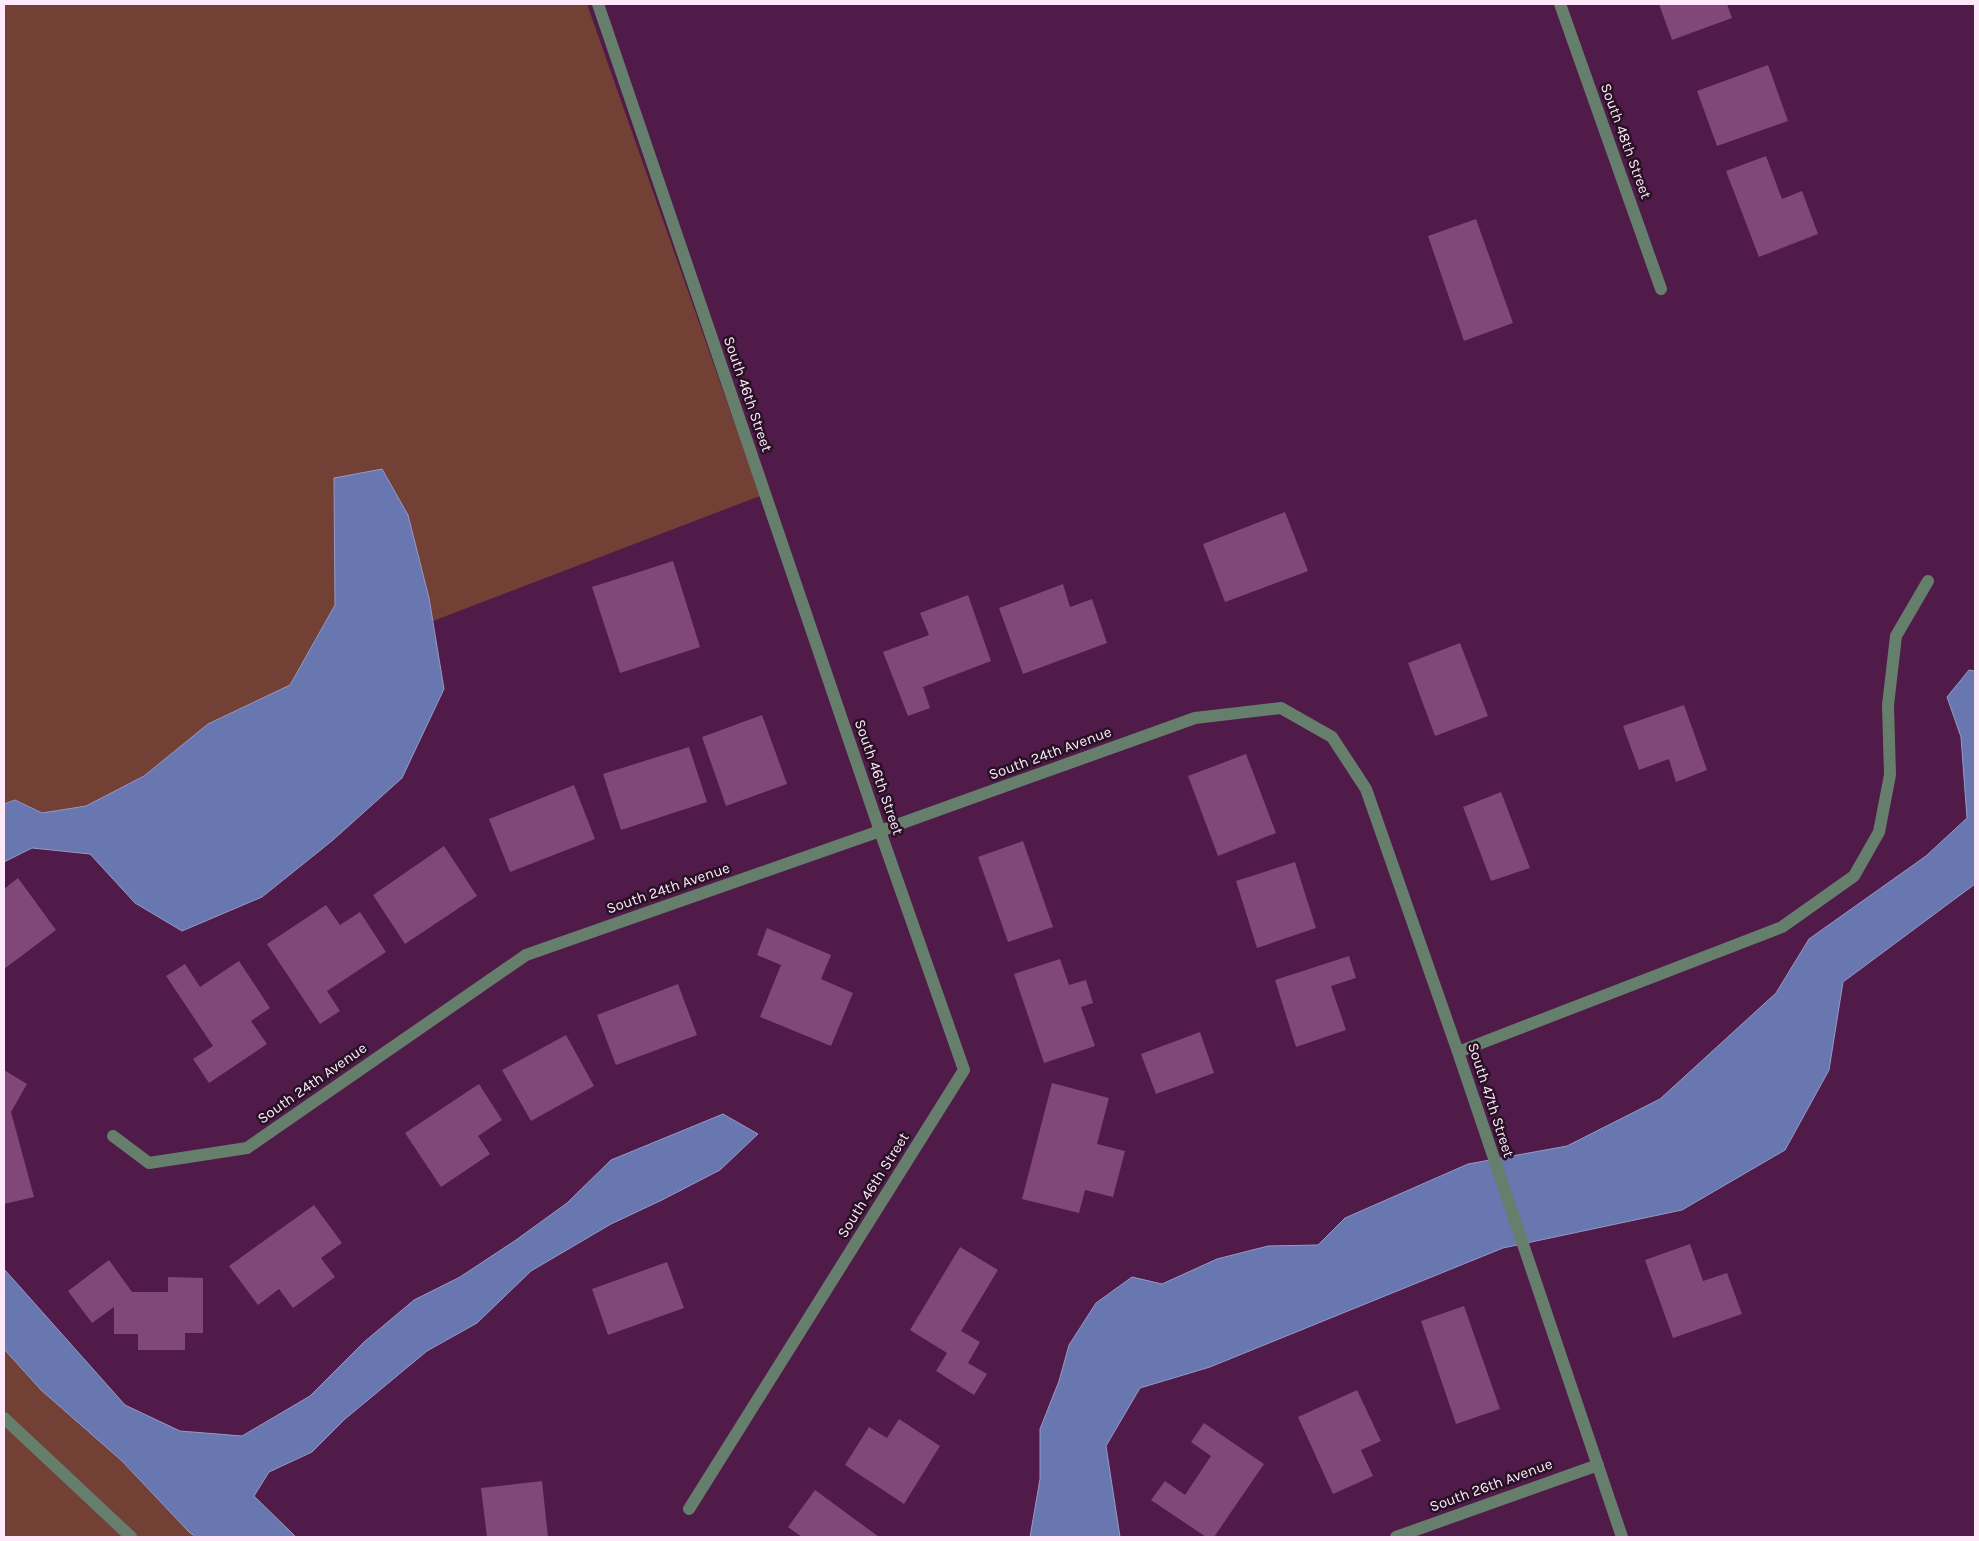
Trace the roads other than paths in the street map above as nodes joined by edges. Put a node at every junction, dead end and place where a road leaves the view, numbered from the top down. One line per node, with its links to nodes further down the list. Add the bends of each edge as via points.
1 (598, 4): 6 (street, South 46th Street)
2 (1560, 4): 3 (street, South 48th Street)
3 (1661, 289)
4 (1928, 581): 7 (street, via 1896,636 1888,705 1890,774 1879,832 1854,876 1782,927)
5 (1281, 708): 6 (street, South 24th Avenue, via 1195,718); 7 (street, South 47th Street, via 1332,737 1366,790)
6 (880, 831): 8 (street, South 24th Avenue, via 526,955 247,1148 149,1163); 11 (street, South 46th Street, via 964,1070)
7 (1458, 1052): 10 (street, South 47th Street)
8 (113, 1136)
9 (4, 1418): 12 (street)
10 (1598, 1465): 13 (street, South 26th Avenue); 14 (street, South 47th Street)
11 (689, 1509)
12 (131, 1537)
13 (1396, 1537)
14 (1622, 1537)

